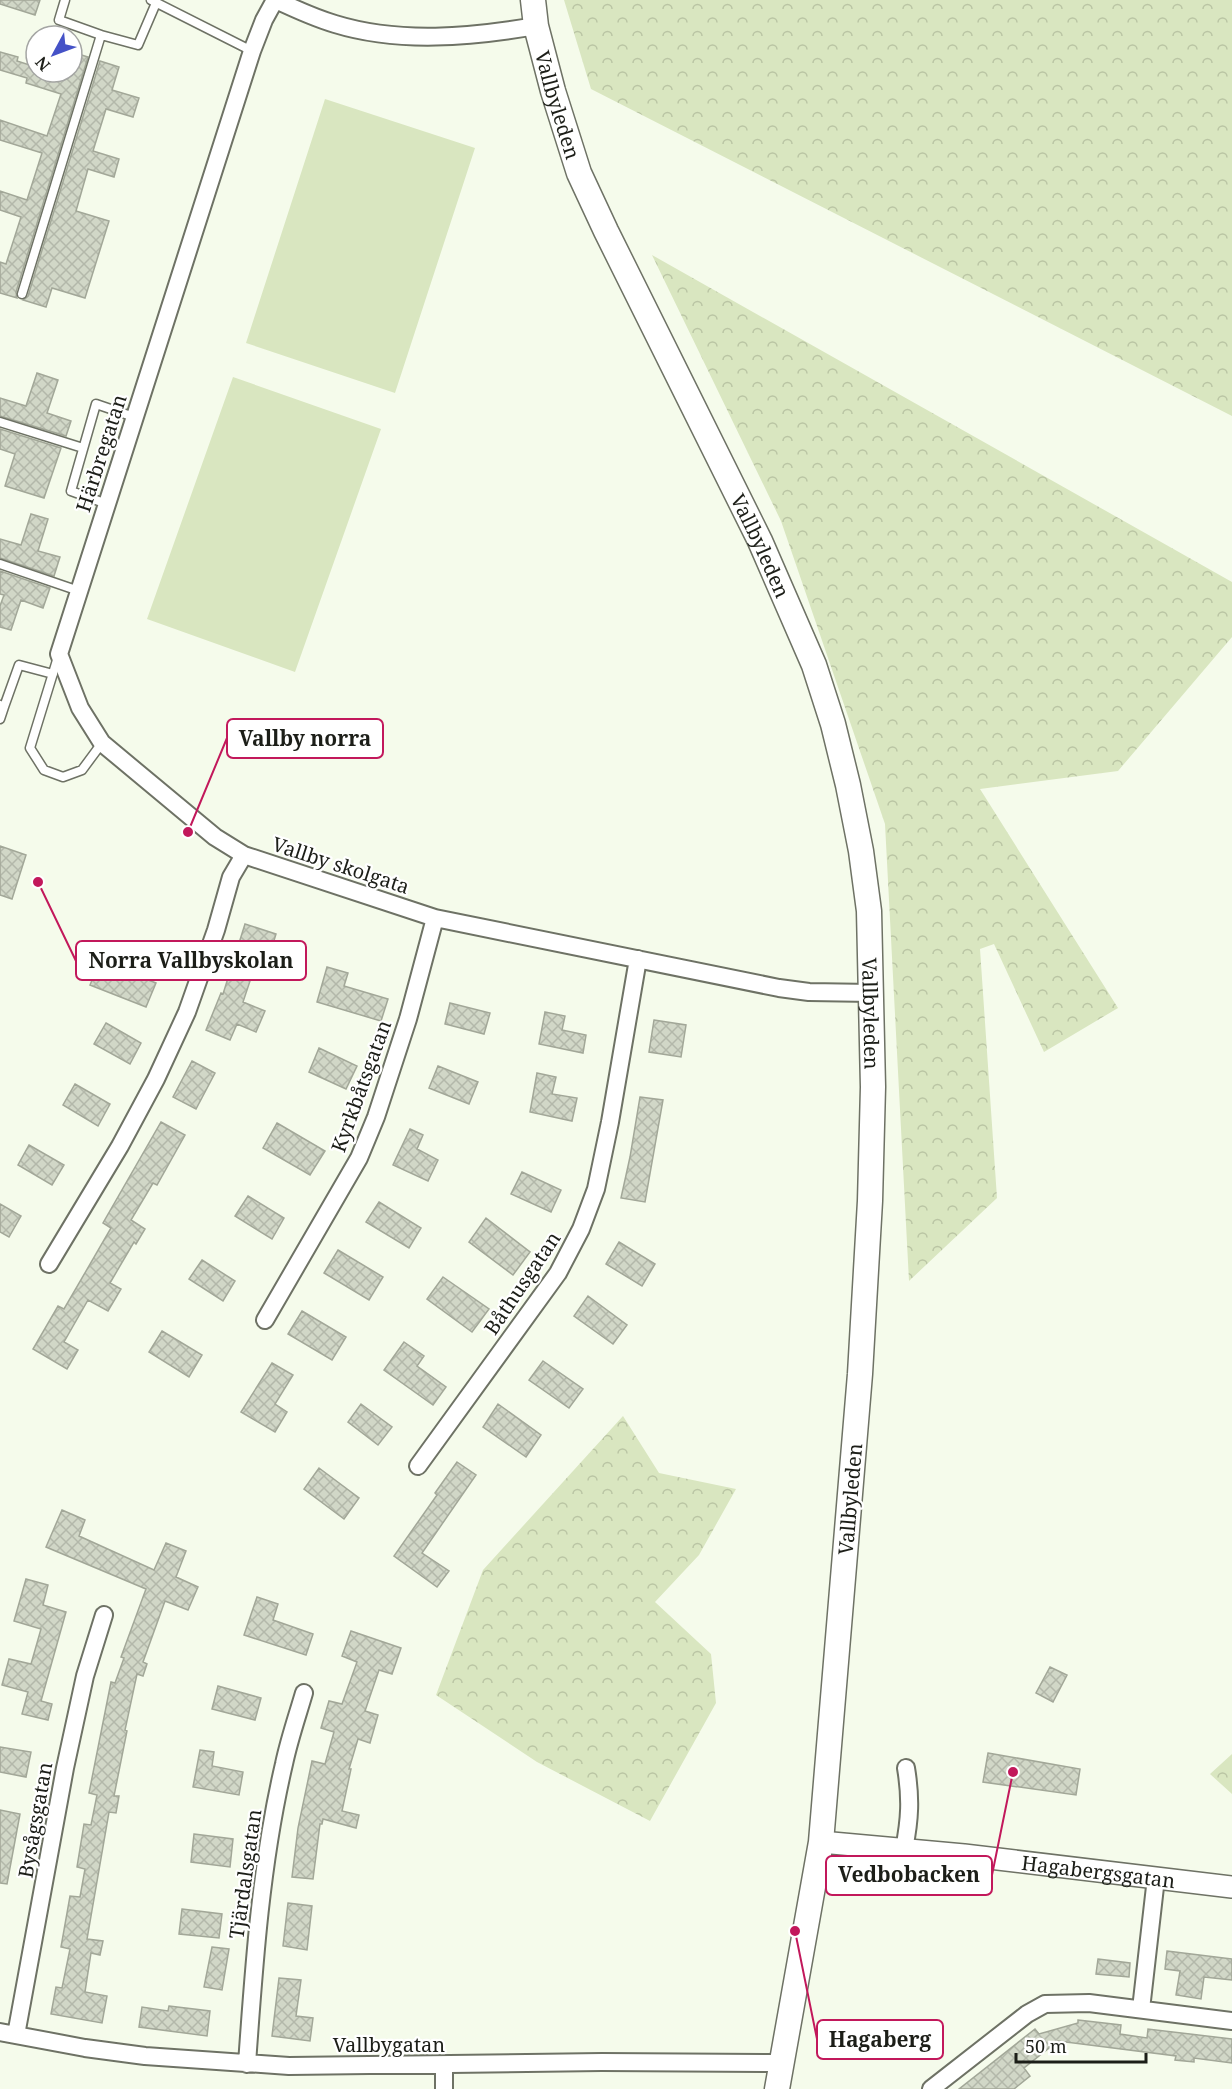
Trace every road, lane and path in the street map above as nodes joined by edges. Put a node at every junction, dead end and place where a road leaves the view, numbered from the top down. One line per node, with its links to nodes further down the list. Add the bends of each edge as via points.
1 (65, 0): 6 (lane, via 59,20)
2 (276, 0): 5 (street, via 327,21 410,37); 7 (street, Härbregatan)
3 (533, 0): 5 (main road, Vallbyleden)
4 (154, 1): 6 (lane, via 138,45); 7 (lane)
5 (536, 26): 23 (main road, Vallbyleden, via 579,173 760,541 814,665 836,734 861,851 869,911)
6 (101, 35): 8 (lane)
7 (252, 51): 9 (street, Härbregatan)
8 (22, 294)
9 (134, 417): 11 (lane, via 96,404); 12 (street, Härbregatan)
10 (0, 422): 11 (lane)
11 (83, 448): 12 (lane, via 71,491)
12 (107, 504): 14 (street, Härbregatan)
13 (0, 564): 14 (lane)
14 (80, 591): 15 (street, Härbregatan)
15 (59, 654): 16 (lane); 19 (street, via 80,708)
16 (53, 674): 17 (lane, via 19,665); 19 (lane, via 30,747 45,770 63,777 82,770)
17 (2, 706): 18 (lane)
18 (0, 718)
19 (102, 743): 20 (street, via 215,837)
20 (244, 855): 21 (street, Vallby skolgata); 24 (street, Vallby skolgata, via 231,877 187,1012 156,1079)
21 (435, 918): 22 (street, Vallby skolgata); 25 (street, Kyrkbåtsgatan, via 376,1117 358,1158)
22 (638, 959): 23 (street, Vallby skolgata, via 779,988); 26 (street, Båthusgatan, via 598,1178 581,1229 558,1273)
23 (872, 993): 30 (main road, Vallbyleden, via 870,1201 861,1363)
24 (50, 1264)
25 (265, 1320)
26 (417, 1466)
27 (104, 1615): 36 (street, Bysågsgatan, via 85,1676)
28 (304, 1693): 38 (street, Tjärdalsgatan, via 284,1763 269,1839 255,1949)
29 (906, 1768): 31 (street, via 910,1822)
30 (821, 1842): 31 (street, Hagabergsgatan); 37 (main road, Vallbyleden)
31 (904, 1849): 32 (street, Hagabergsgatan)
32 (1156, 1878): 33 (street, Hagabergsgatan); 34 (street)
33 (1232, 1887)
34 (1141, 2009): 35 (street); 42 (street, via 1089,2003 1045,2004)
35 (1232, 2021)
36 (8, 2033): 38 (street, Vallbygatan, via 85,2048)
37 (781, 2063): 39 (street, Vallbygatan); 41 (main road, Vallbyleden)
38 (247, 2064): 39 (street, Vallbygatan)
39 (444, 2065): 40 (street)
40 (444, 2089)
41 (777, 2089)
42 (931, 2089)

